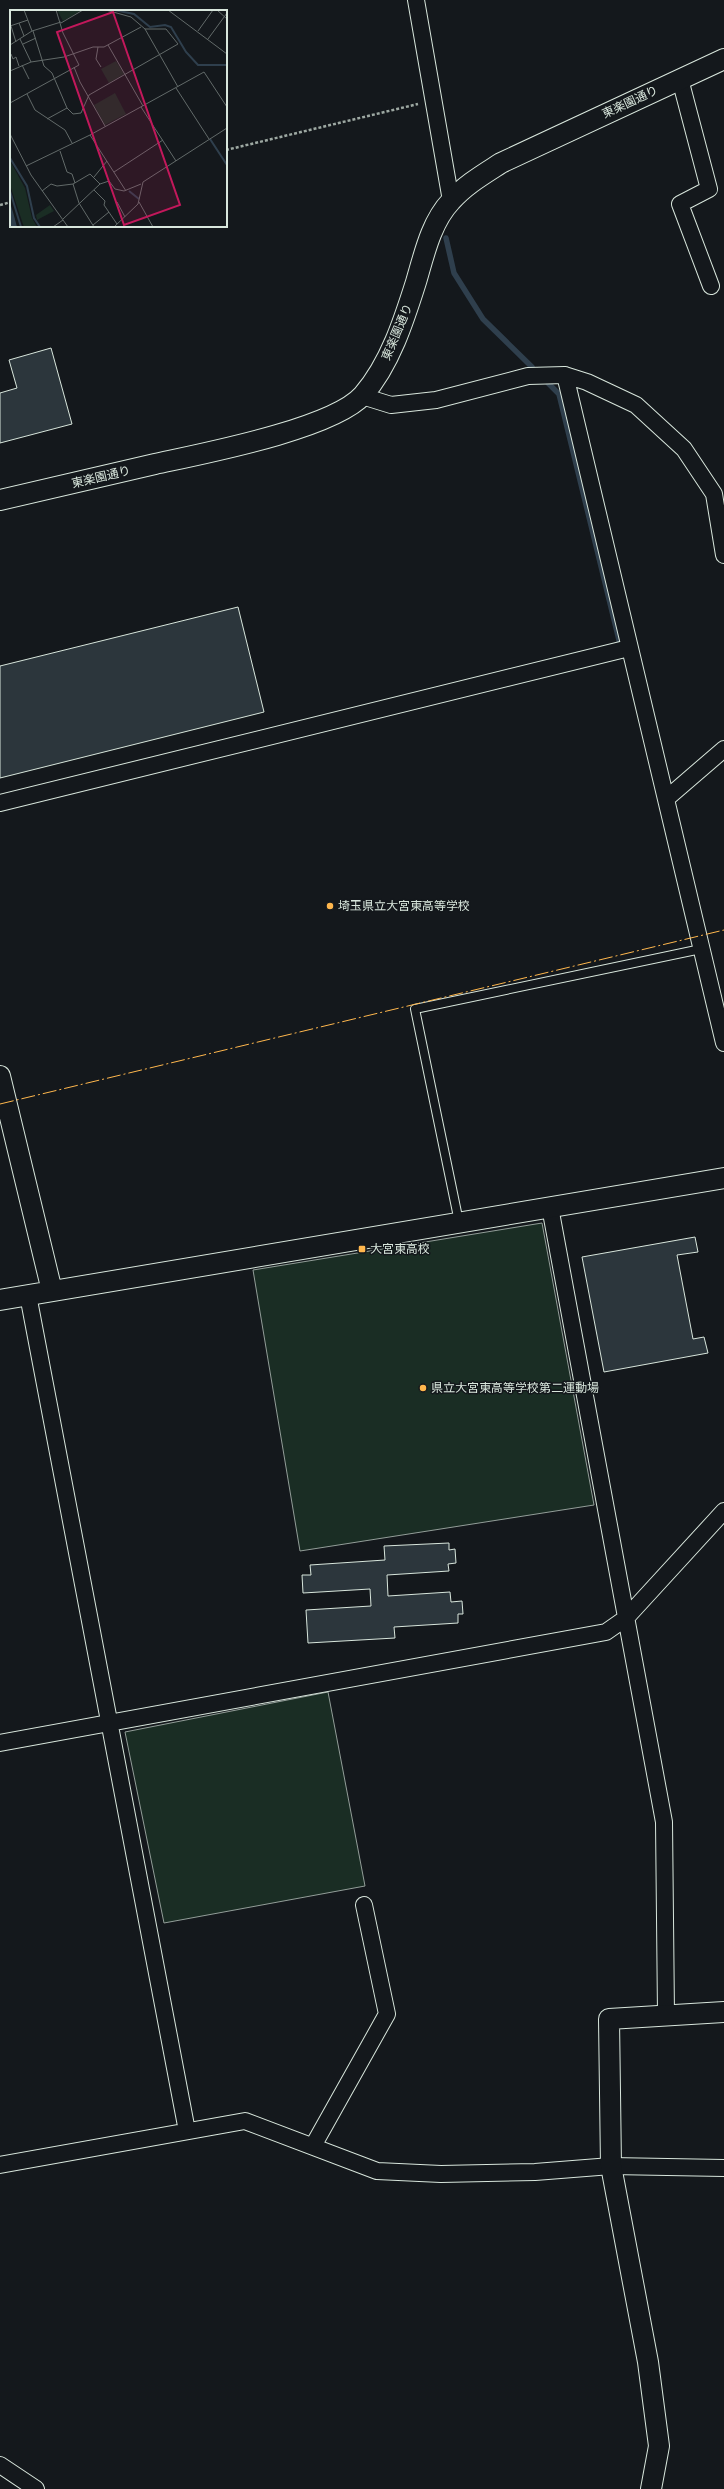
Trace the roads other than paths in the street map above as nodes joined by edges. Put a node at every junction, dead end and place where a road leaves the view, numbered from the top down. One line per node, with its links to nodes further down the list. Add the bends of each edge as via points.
1 (416, 0): 4 (street)
2 (724, 59): 3 (street, 東楽園通り)
3 (680, 79): 4 (street, 東楽園通り, via 501,163 474,181); 5 (street, via 709,189 680,204)
4 (451, 201): 7 (street, 東楽園通り, via 438,220 425,251 411,299 392,346 379,373)
5 (711, 286)
6 (565, 375): 7 (street, via 528,376 436,400 391,405); 9 (street, via 587,382 636,405 684,449 714,494); 10 (street)
7 (362, 396): 8 (street, 東楽園通り, via 332,416 286,432)
8 (0, 500)
9 (724, 555)
10 (629, 648): 12 (street); 13 (street)
11 (724, 749): 12 (street)
12 (666, 799): 14 (street)
13 (0, 803)
14 (701, 949): 15 (street); 19 (lane, via 415,1009)
15 (724, 1043)
16 (0, 1076): 20 (street)
17 (724, 1178): 18 (street)
18 (550, 1207): 19 (street); 24 (street)
19 (459, 1222): 20 (street)
20 (52, 1291): 21 (street)
21 (28, 1295): 22 (street); 25 (street)
22 (0, 1299)
23 (724, 1511): 24 (street)
24 (626, 1618): 25 (street, via 606,1632); 29 (street, via 664,1822)
25 (108, 1722): 26 (street); 30 (street)
26 (0, 1743)
27 (364, 1905): 31 (street, via 387,2014)
28 (724, 2012): 29 (street)
29 (666, 2015): 33 (street, via 610,2019)
30 (186, 2131): 31 (street, via 245,2121); 32 (street)
31 (313, 2146): 33 (street, via 377,2171 440,2174 535,2172)
32 (0, 2165)
33 (611, 2166): 34 (street); 37 (street, via 648,2362 659,2446)
34 (724, 2168)
35 (0, 2465): 36 (street)
36 (36, 2489)
37 (651, 2489)

